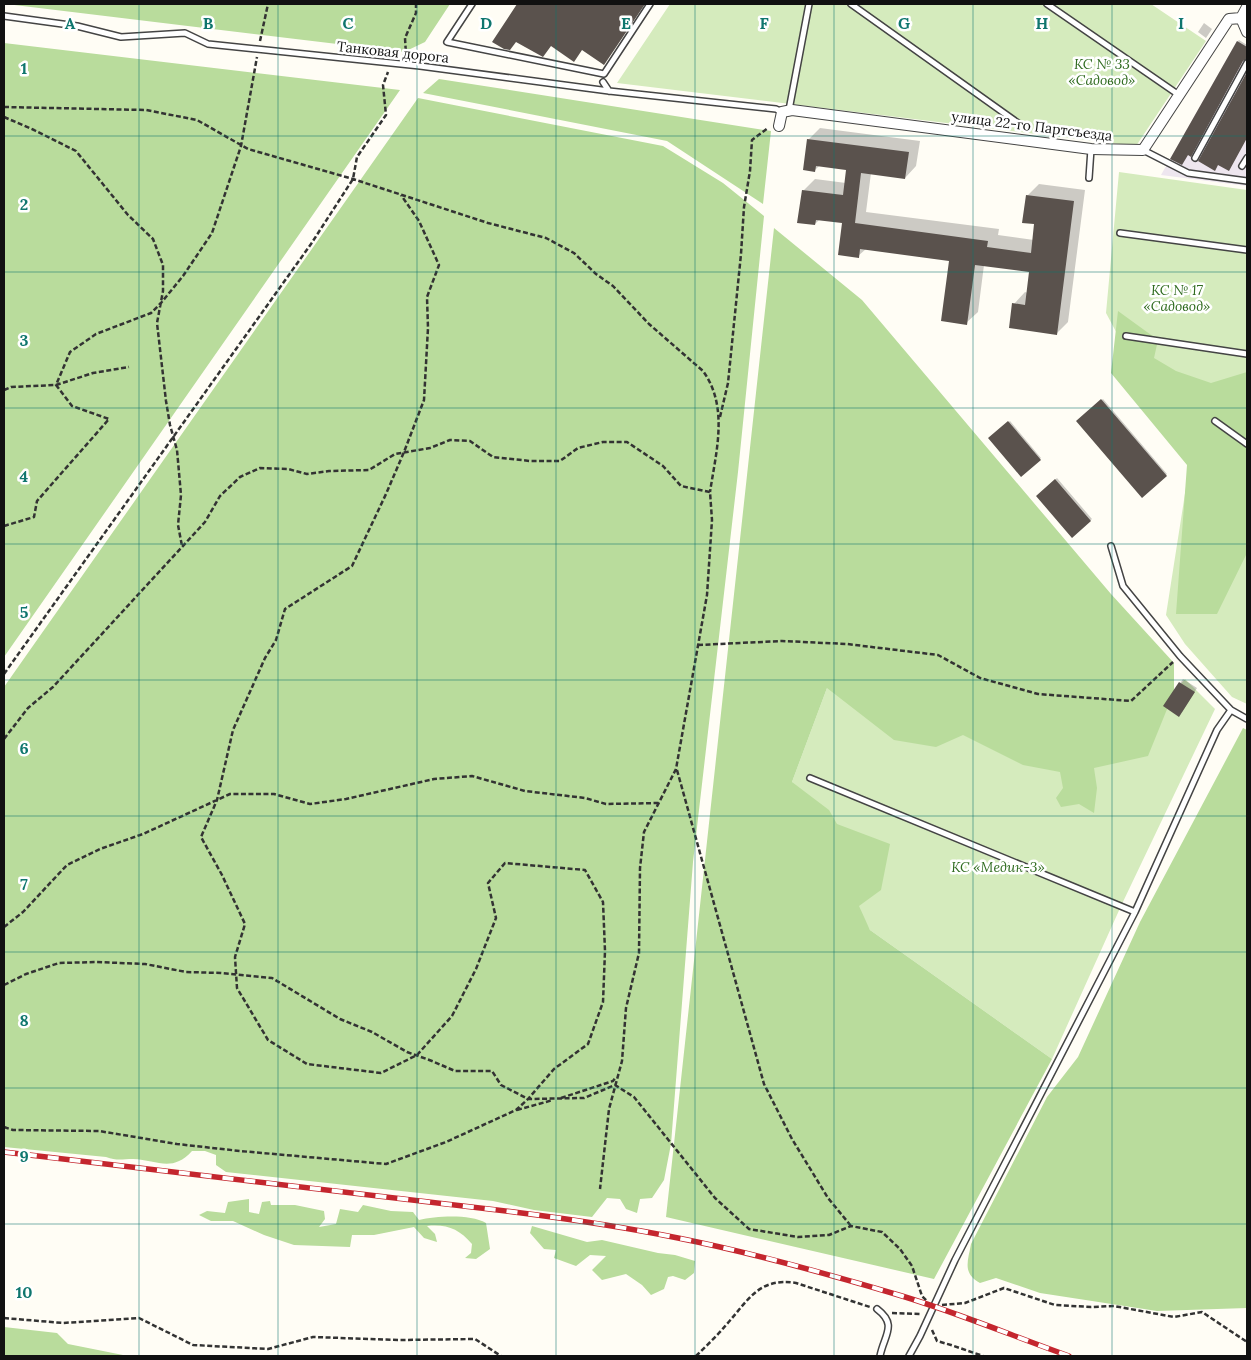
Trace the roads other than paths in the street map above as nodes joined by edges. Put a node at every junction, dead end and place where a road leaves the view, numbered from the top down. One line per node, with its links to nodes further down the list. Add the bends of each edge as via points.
1 (472, 4): 2 (lane, via 447,42 604,74)
2 (650, 4)
3 (809, 4): 14 (lane)
4 (851, 4): 15 (lane)
5 (1048, 4): 13 (lane)
6 (1247, 7): 8 (street)
7 (4, 16): 12 (lane, Танковая дорога, via 77,26 121,37 185,33 208,44 392,63)
8 (1241, 18): 9 (street); 13 (street, via 1230,19)
9 (1247, 32)
10 (1247, 63): 19 (lane)
11 (603, 82): 12 (lane)
12 (608, 91): 14 (lane, Танковая дорога)
13 (1179, 95): 18 (street)
14 (782, 111): 16 (street); 17 (street, улица 22-го Партсъезда)
15 (1018, 123)
16 (779, 126)
17 (1092, 149): 18 (street, улица 22-го Партсъезда); 22 (lane)
18 (1142, 150): 23 (lane, via 1188,173)
19 (1195, 158)
20 (1247, 158): 21 (lane)
21 (1242, 166)
22 (1089, 178)
23 (1247, 181)
24 (1120, 233): 25 (lane)
25 (1247, 250)
26 (1126, 336): 27 (lane)
27 (1247, 354)
28 (1214, 421): 29 (lane)
29 (1247, 444)
30 (1111, 546): 31 (lane, via 1123,586 1180,656)
31 (1231, 710): 32 (lane); 34 (lane, via 1217,730)
32 (1247, 719)
33 (810, 778): 34 (lane)
34 (1134, 912): 37 (lane)
35 (877, 1309): 36 (lane, via 888,1322)
36 (880, 1356)
37 (909, 1356)

